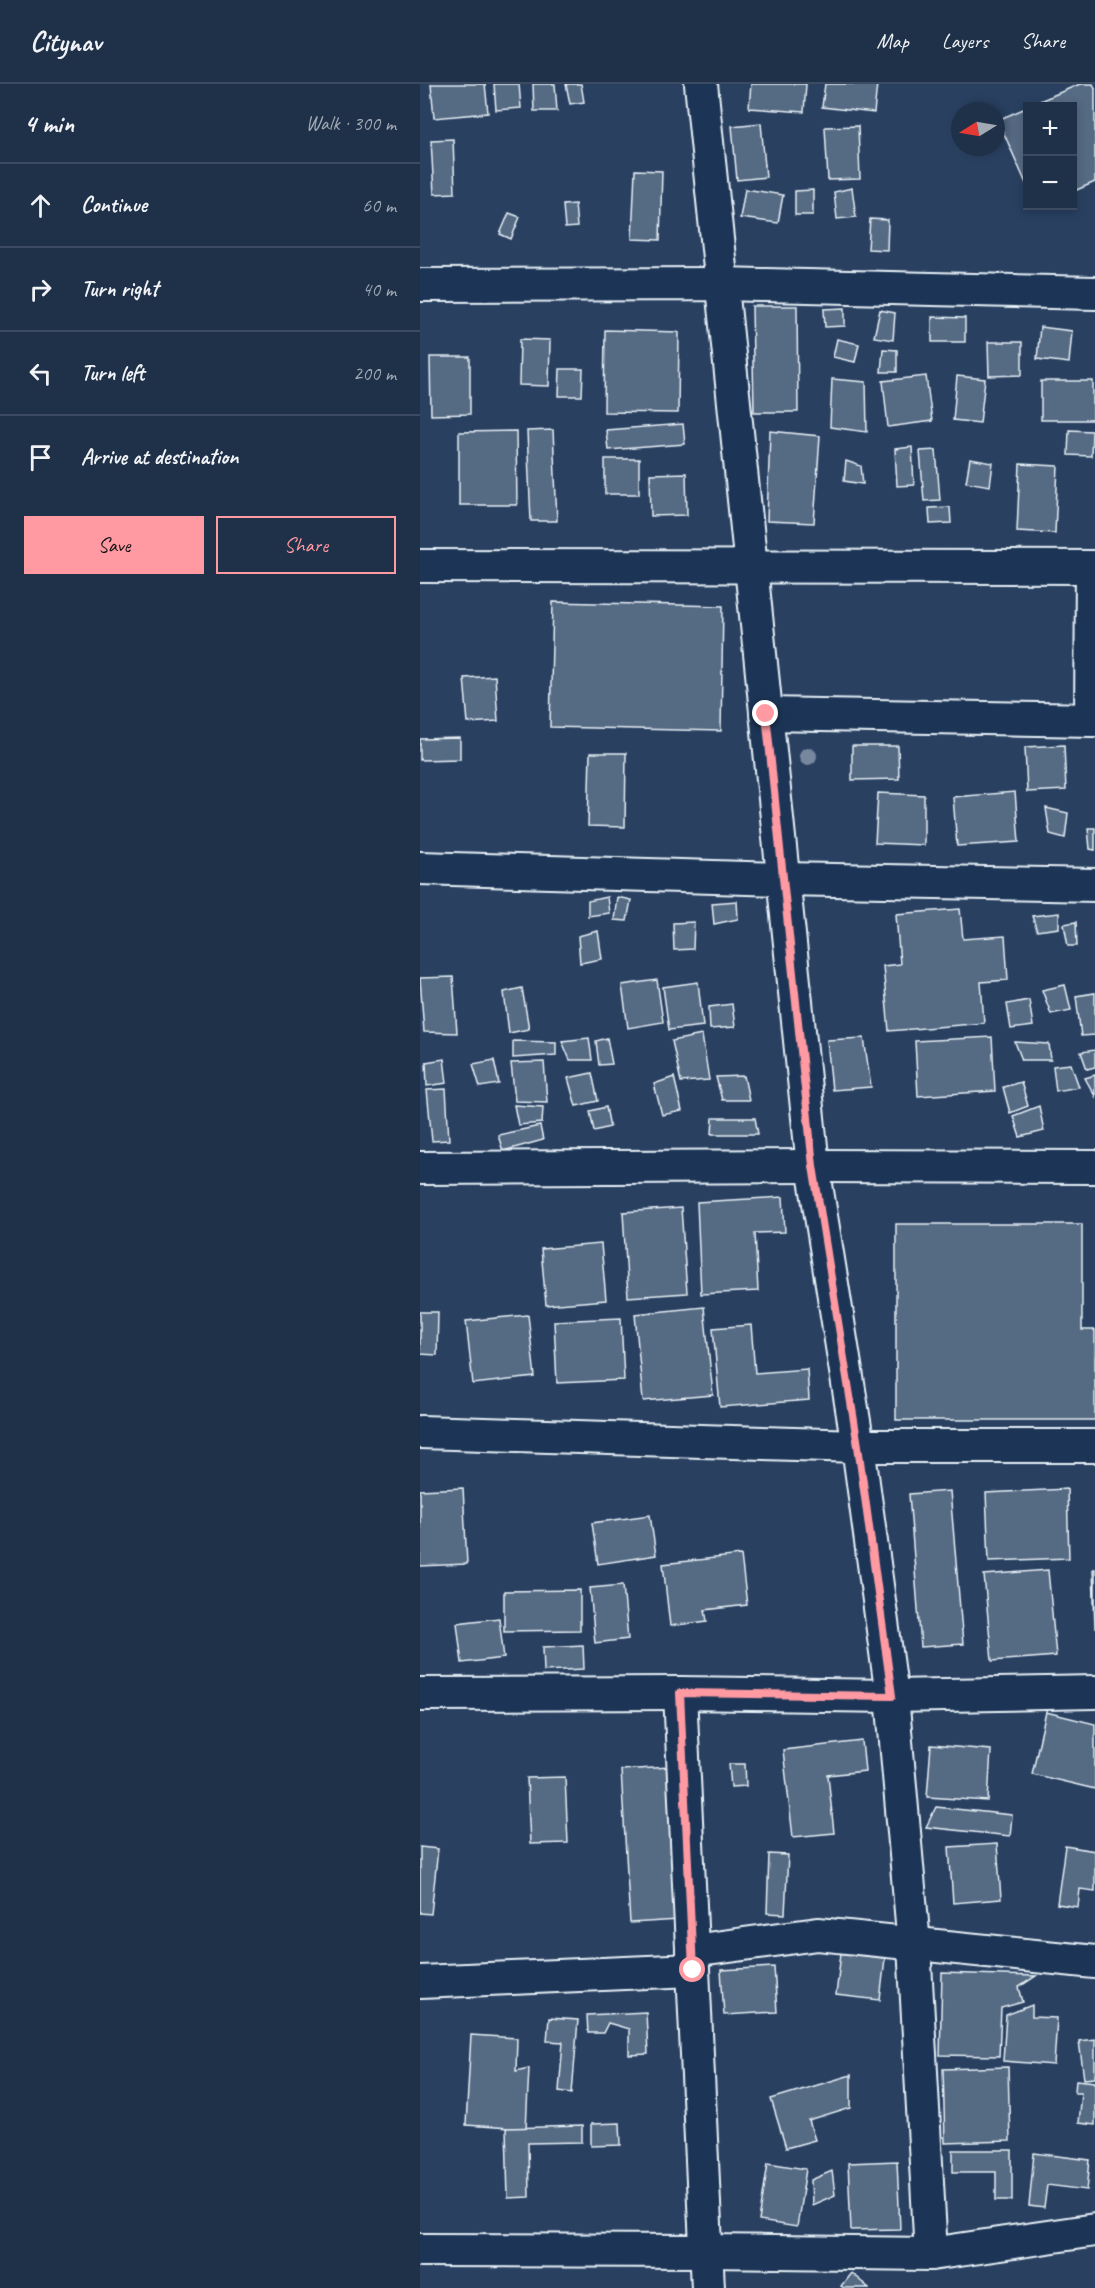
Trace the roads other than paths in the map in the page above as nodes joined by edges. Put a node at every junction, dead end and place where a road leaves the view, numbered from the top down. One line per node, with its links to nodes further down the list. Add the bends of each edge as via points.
1 (700, 84): 2 (street)
2 (721, 284): 3 (street); 4 (street); 6 (street)
3 (420, 285)
4 (1095, 293)
5 (420, 566): 6 (street)
6 (751, 567): 7 (street); 8 (street)
7 (1094, 567): 9 (street)
8 (766, 714): 9 (street); 11 (street)
9 (1093, 720)
10 (420, 868): 11 (street)
11 (783, 879): 12 (street); 13 (street)
12 (1095, 885)
13 (813, 1166): 14 (street); 15 (street); 17 (street)
14 (1095, 1167)
15 (420, 1168)
16 (420, 1432): 17 (street)
17 (858, 1446): 18 (street); 22 (street)
18 (1095, 1446)
19 (1095, 1692): 22 (street)
20 (680, 1693): 21 (street); 22 (street); 24 (street)
21 (420, 1694)
22 (892, 1696): 23 (street)
23 (914, 1945): 24 (street, via 818,1935); 25 (street); 30 (street)
24 (692, 1961): 26 (street); 29 (street)
25 (1095, 1962)
26 (420, 1982)
27 (1095, 2230): 30 (street)
28 (420, 2250): 29 (street)
29 (706, 2251): 30 (street); 31 (street)
30 (931, 2254)
31 (708, 2288)

